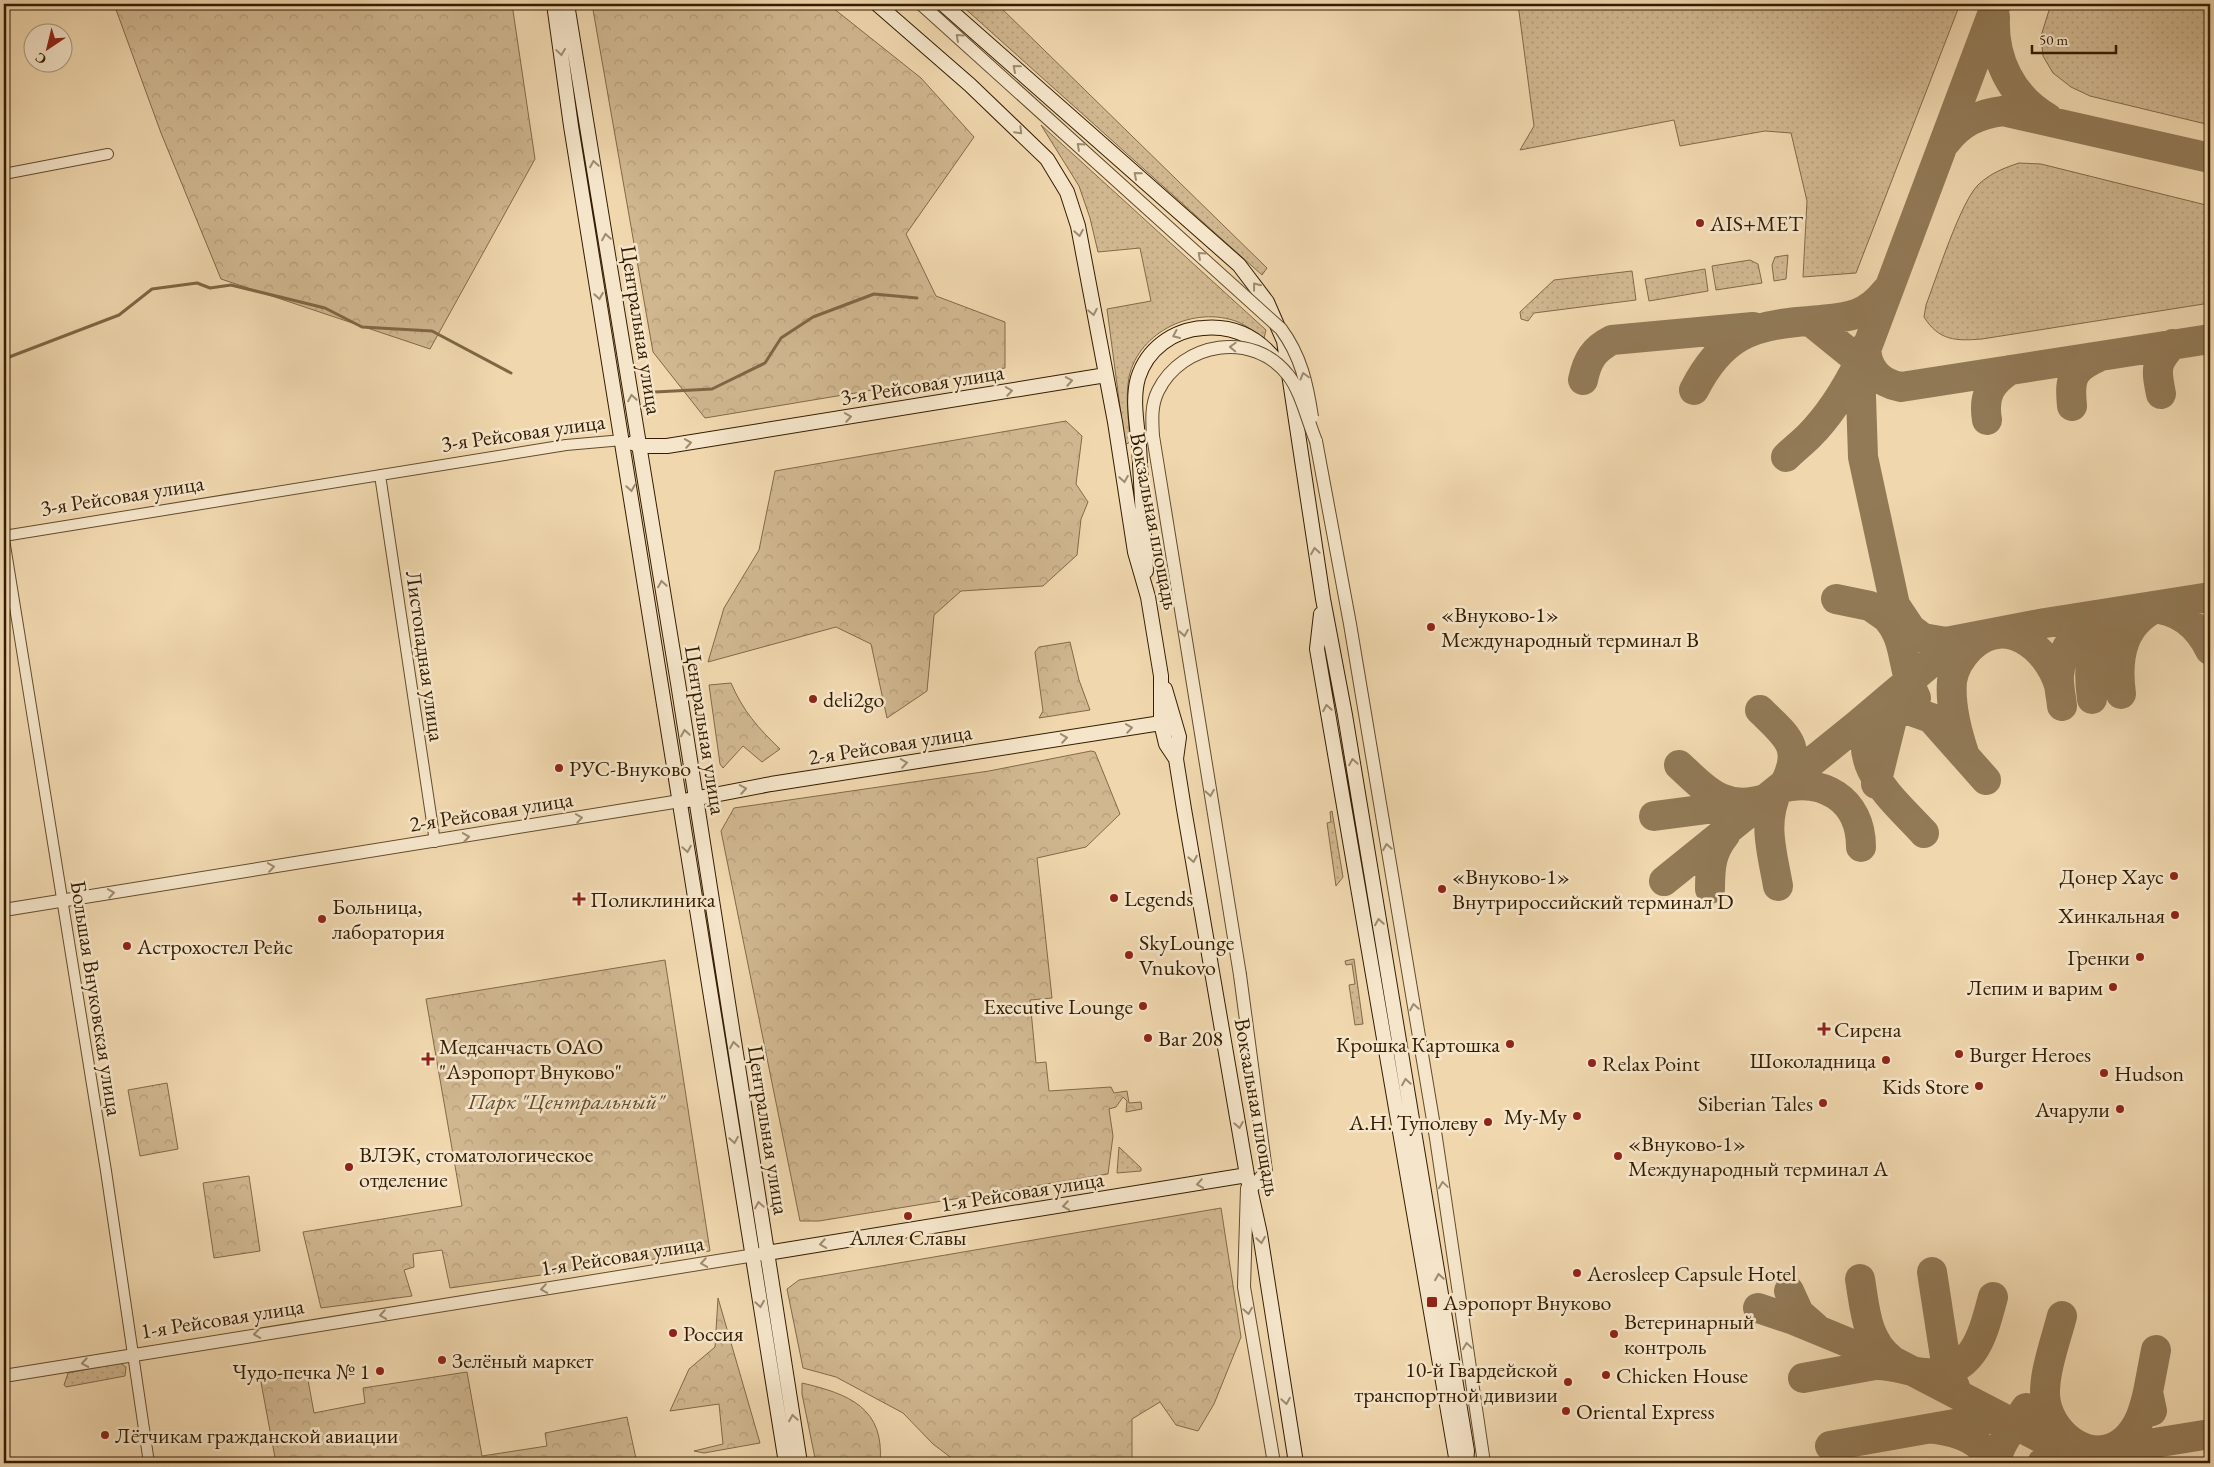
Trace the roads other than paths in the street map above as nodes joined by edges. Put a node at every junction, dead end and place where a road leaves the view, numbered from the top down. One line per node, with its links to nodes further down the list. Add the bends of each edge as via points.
1 (554, 4): 10 (main road, Центральная улица, one-way to 10)
2 (568, 4): 12 (main road, Центральная улица, one-way to 2)
3 (876, 4): 8 (main road, Вокзальная площадь, one-way to 8, via 1015,127 1055,170 1076,214)
4 (922, 4): 11 (street, one-way to 4, bridge, via 1304,375 1290,342 1280,329)
5 (943, 4): 9 (main road, one-way to 5, via 1284,341 1268,302 1239,265)
6 (108, 154): 7 (street)
7 (4, 174)
8 (1106, 375): 12 (main road, 3-я Рейсовая улица, one-way to 8, via 666,446); 15 (main road, Вокзальная площадь, one-way to 15, via 1136,552)
9 (1291, 379): 15 (main road, one-way to 15, via 1273,356 1239,330 1197,328 1160,345 1147,359 1136,388); 16 (main road, one-way to 9)
10 (623, 440): 12 (main road, 3-я Рейсовая улица); 13 (street, 3-я Рейсовая улица, via 566,445); 21 (main road, Центральная улица, one-way to 21)
11 (1316, 441): 29 (street, one-way to 29, bridge, via 1288,374 1261,353 1240,347 1211,348 1179,364 1159,390 1152,414 1240,975 1266,1171); 41 (street, one-way to 11, via 1435,1129)
12 (640, 446): 20 (main road, Центральная улица, one-way to 12)
13 (380, 475): 14 (street, 3-я Рейсовая улица); 22 (street, Листопадная улица)
14 (4, 537): 25 (street, Большая Внуковская улица)
15 (1148, 597): 17 (main road, Вокзальная площадь)
16 (1323, 599): 23 (main road, one-way to 16, via 1317,649); 24 (main road, one-way to 16)
17 (1161, 676): 18 (main road, Вокзальная площадь); 19 (main road, Вокзальная площадь, via 1179,737)
18 (1162, 723): 19 (main road, Вокзальная площадь, via 1166,744); 20 (main road, 2-я Рейсовая улица, one-way to 18)
19 (1176, 759): 29 (main road, Вокзальная площадь, one-way to 29)
20 (696, 798): 21 (main road, 2-я Рейсовая улица); 30 (main road, Центральная улица, one-way to 20)
21 (680, 801): 22 (street, 2-я Рейсовая улица, one-way to 21); 31 (main road, Центральная улица, one-way to 31)
22 (435, 842): 25 (street, 2-я Рейсовая улица, one-way to 22)
23 (1353, 857): 24 (main road); 27 (main road)
24 (1371, 872): 28 (main road, one-way to 24)
25 (62, 901): 26 (street, 2-я Рейсовая улица); 32 (street, Большая Внуковская улица)
26 (4, 910)
27 (1398, 1121): 28 (main road); 39 (main road)
28 (1416, 1139): 40 (main road, one-way to 28, via 1468,1452)
29 (1249, 1182): 30 (main road, 1-я Рейсовая улица, one-way to 30); 37 (street, one-way to 37, via 1244,1287); 38 (main road, Вокзальная площадь, one-way to 38)
30 (767, 1253): 31 (street, 1-я Рейсовая улица); 36 (main road, Центральная улица, one-way to 30)
31 (752, 1256): 32 (street, 1-я Рейсовая улица, one-way to 32); 35 (main road, Центральная улица, one-way to 35)
32 (133, 1354): 33 (street, 1-я Рейсовая улица, one-way to 33); 34 (street, Большая Внуковская улица)
33 (4, 1376)
34 (149, 1463)
35 (786, 1463)
36 (800, 1463)
37 (1274, 1463)
38 (1296, 1463)
39 (1457, 1463)
40 (1466, 1463)
41 (1484, 1463)

